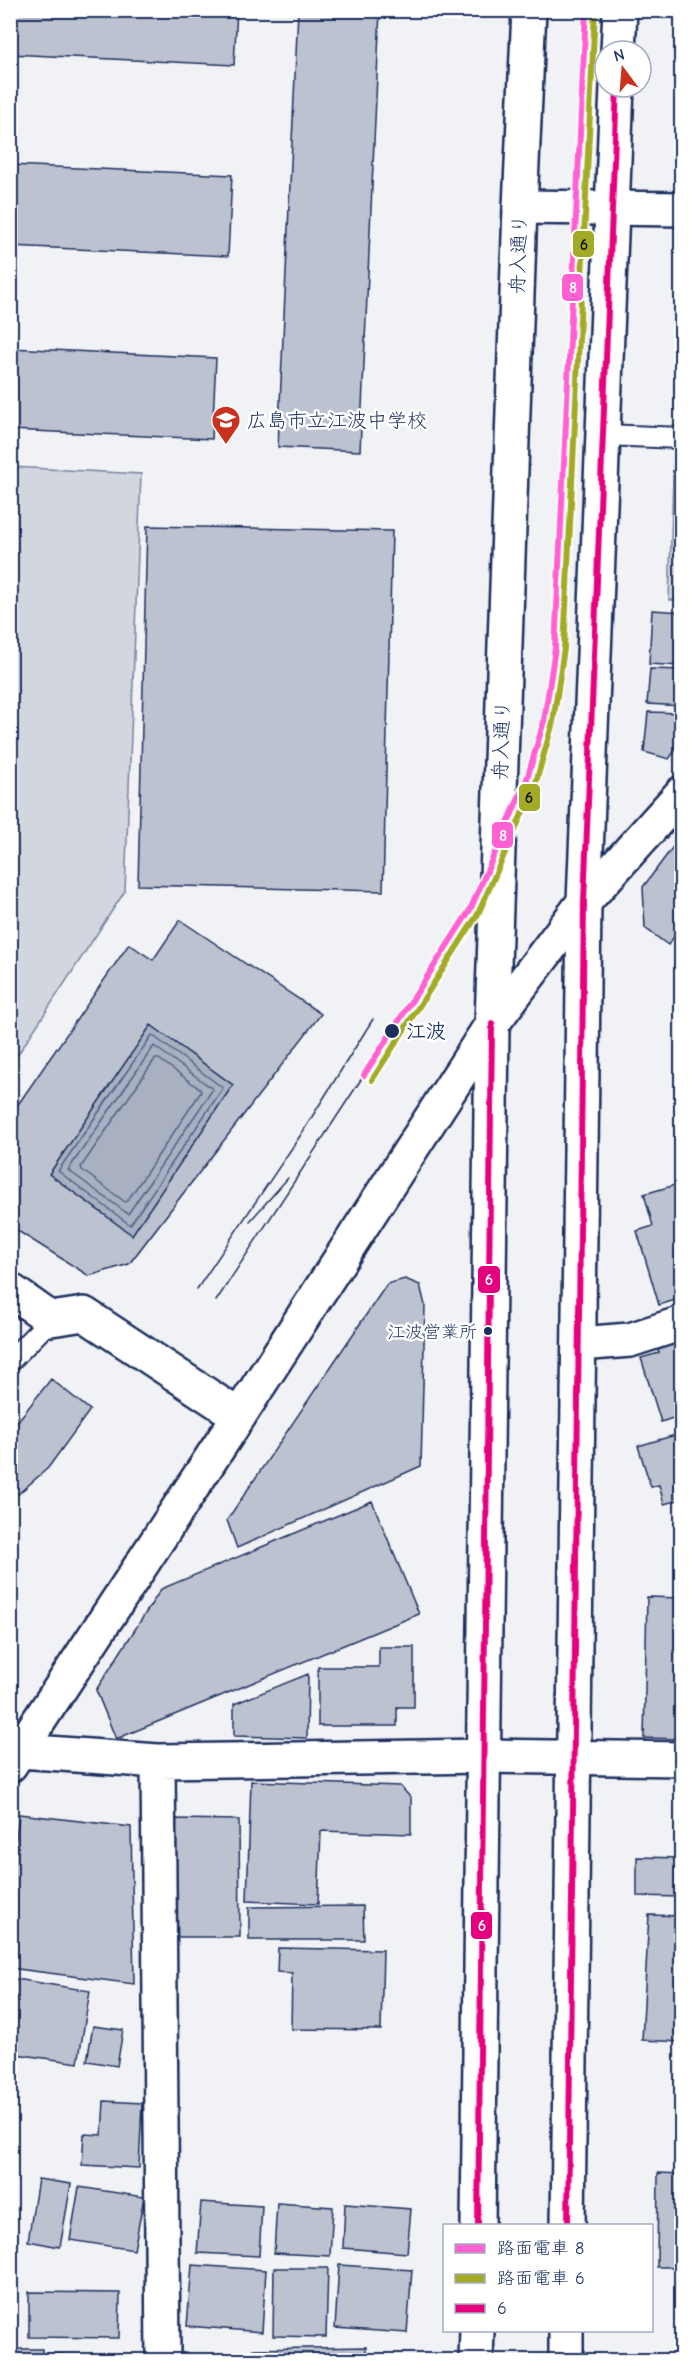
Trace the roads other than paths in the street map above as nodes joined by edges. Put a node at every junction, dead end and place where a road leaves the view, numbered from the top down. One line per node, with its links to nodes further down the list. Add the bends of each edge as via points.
1 (530, 10): 5 (street, 舟入通り)
2 (620, 10): 3 (street)
3 (619, 39)
4 (617, 99): 7 (street)
5 (520, 207): 7 (street); 12 (street, 舟入通り)
6 (681, 209): 7 (street)
7 (612, 210): 8 (street)
8 (603, 435): 9 (lane); 11 (street)
9 (681, 438)
10 (681, 793): 11 (street)
11 (584, 902): 12 (street); 16 (street)
12 (492, 1024): 18 (street); 19 (street, 舟入通り)
13 (10, 1290): 14 (street)
14 (51, 1318): 17 (lane); 18 (street, via 84,1314)
15 (681, 1323): 16 (street, via 630,1340)
16 (579, 1344): 20 (street)
17 (10, 1361)
18 (238, 1416): 21 (street)
19 (484, 1756): 20 (street); 23 (street); 24 (street, 舟入通り)
20 (573, 1756): 22 (street); 25 (street)
21 (15, 1758): 23 (street)
22 (681, 1759)
23 (158, 1761): 28 (street)
24 (478, 2224)
25 (568, 2224)
26 (477, 2332): 29 (street)
27 (567, 2332): 30 (street)
28 (163, 2361)
29 (476, 2361)
30 (566, 2361)

